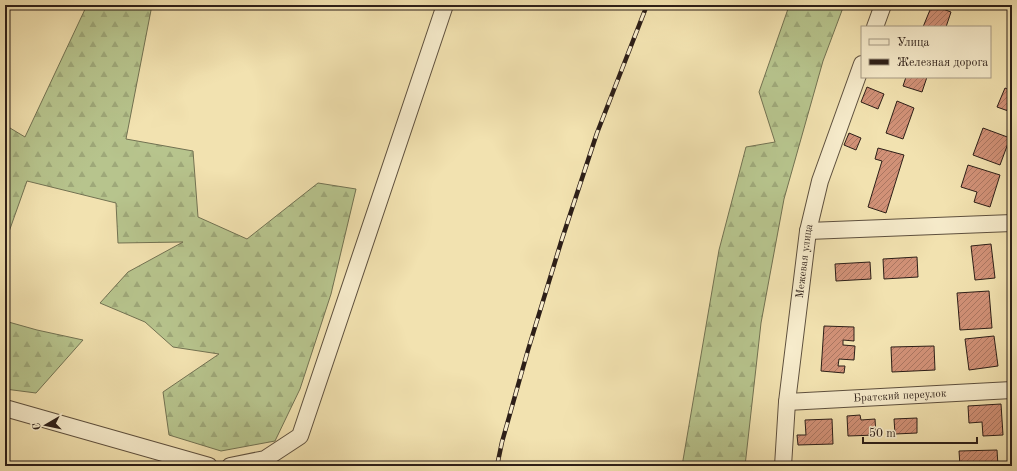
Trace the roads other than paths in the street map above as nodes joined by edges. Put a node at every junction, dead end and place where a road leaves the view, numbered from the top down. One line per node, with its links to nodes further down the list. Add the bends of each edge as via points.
1 (444, 5): 11 (street, via 300,436 265,459)
2 (883, 5): 3 (street)
3 (875, 26)
4 (861, 67): 6 (street, Межевая улица, via 820,181)
5 (1012, 223): 6 (street)
6 (808, 231): 8 (street, Межевая улица)
7 (1012, 390): 8 (street, Братский переулок)
8 (787, 402): 12 (street, Межевая улица)
9 (5, 408): 10 (street)
10 (209, 466)
11 (230, 466)
12 (783, 466)

